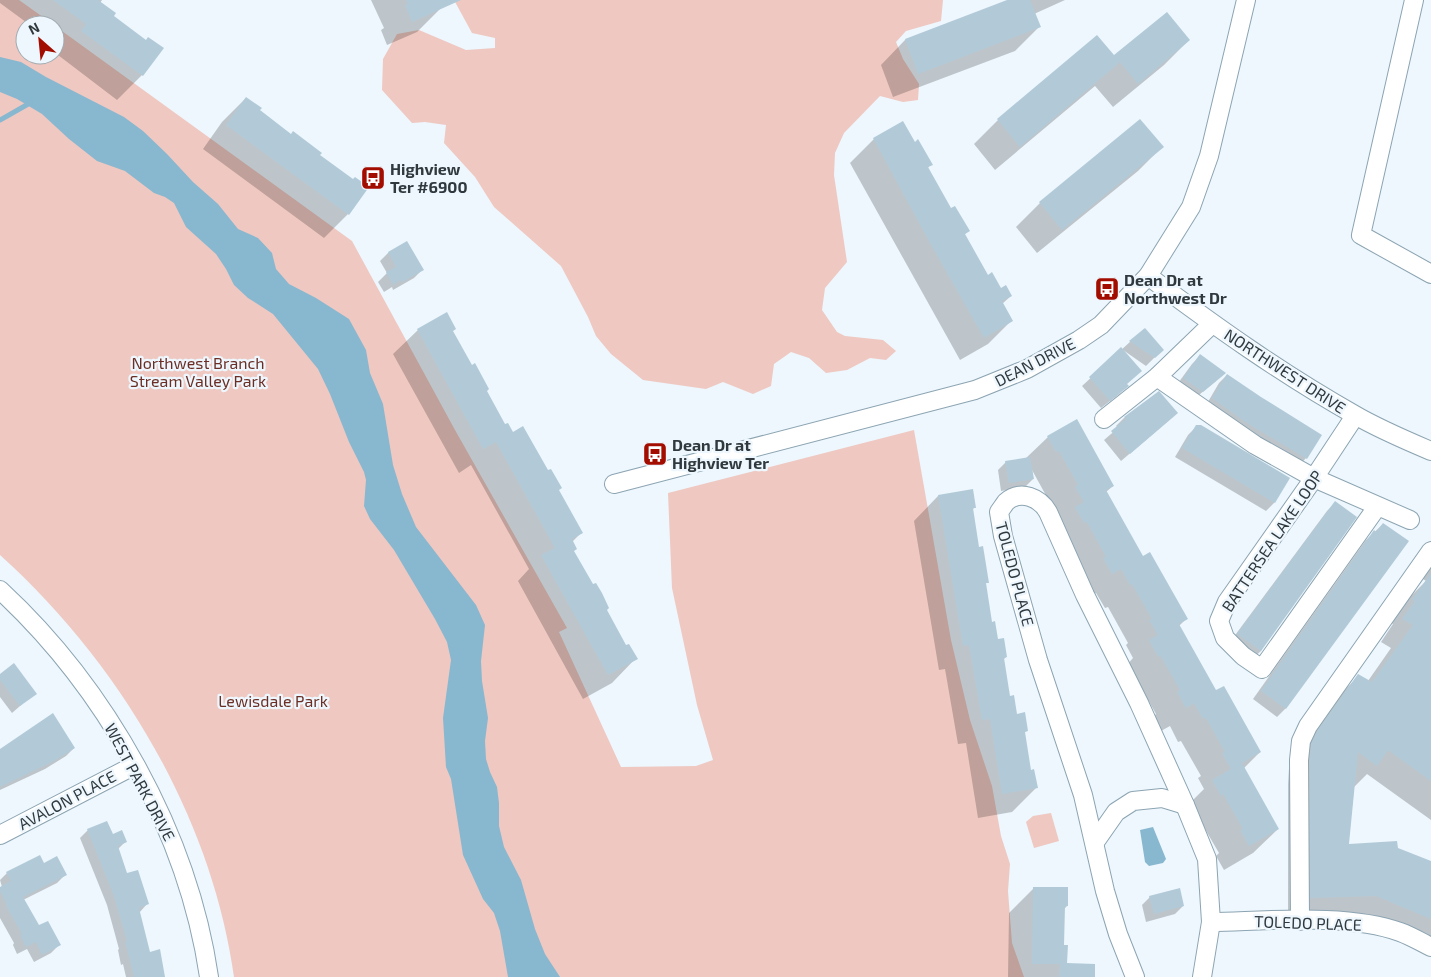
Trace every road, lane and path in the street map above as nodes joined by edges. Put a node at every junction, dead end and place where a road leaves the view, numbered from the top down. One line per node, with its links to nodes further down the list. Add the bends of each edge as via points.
1 (1246, 0): 4 (street, DEAN DRIVE, via 1209,156 1192,207)
2 (1414, 0): 3 (street, via 1360,235)
3 (1431, 274)
4 (1148, 276): 5 (street, NORTHWEST DRIVE); 11 (street, DEAN DRIVE, via 1101,325 1079,340 1027,369 975,390)
5 (1212, 324): 6 (street); 7 (street, NORTHWEST DRIVE)
6 (1157, 377): 8 (street); 10 (street, via 1255,445)
7 (1355, 416): 9 (street, NORTHWEST DRIVE); 10 (street, BATTERSEA LAKE LOOP)
8 (1104, 419)
9 (1431, 451)
10 (1314, 478): 12 (street); 12 (street, BATTERSEA LAKE LOOP, via 1227,602 1219,621 1225,638 1262,669)
11 (614, 484)
12 (1377, 507): 13 (street)
13 (1410, 520)
14 (1431, 551): 20 (street, via 1308,726 1301,741 1298,760)
15 (0, 590): 16 (street, WEST PARK DRIVE, via 73,671 115,731)
16 (134, 765): 18 (street, AVALON PLACE); 23 (street, WEST PARK DRIVE, via 174,846 198,919)
17 (1186, 805): 19 (street, via 1162,798 1133,801 1116,812); 19 (street, TOLEDO PLACE, via 1043,503 1032,497 1013,499 1006,502 999,512 1003,536); 21 (street, TOLEDO PLACE, via 1206,859)
18 (0, 835)
19 (1095, 842): 24 (street, TOLEDO PLACE, via 1110,908)
20 (1300, 921): 21 (street, TOLEDO PLACE); 22 (street, TOLEDO PLACE, via 1362,923 1399,932)
21 (1211, 922): 25 (street, TOLEDO PLACE)
22 (1431, 947)
23 (209, 977)
24 (1135, 977)
25 (1202, 977)

